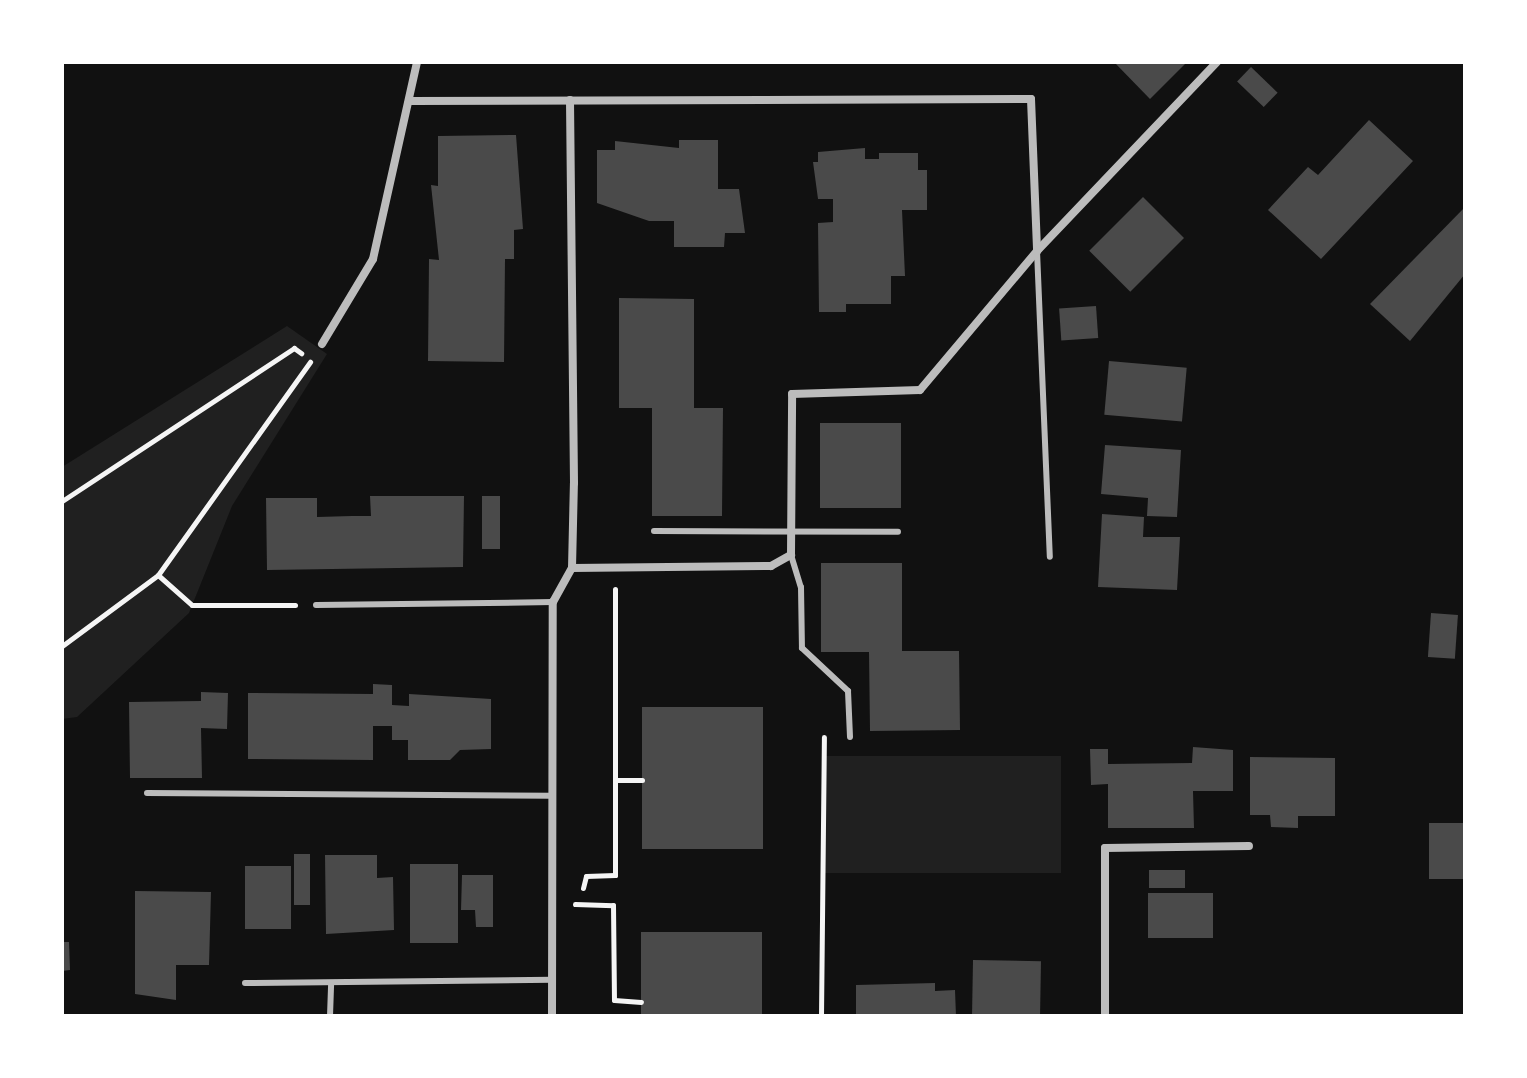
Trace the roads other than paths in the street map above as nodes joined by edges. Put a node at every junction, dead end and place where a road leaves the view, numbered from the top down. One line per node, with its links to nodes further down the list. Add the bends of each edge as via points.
1 (417, 62): 4 (street)
2 (1217, 62): 5 (street)
3 (570, 100): 4 (street); 5 (street, via 1031,99); 12 (street)
4 (411, 101): 6 (street, via 373,259)
5 (1037, 251): 8 (street, via 920,390 792,394); 11 (lane)
6 (322, 344)
7 (654, 531): 8 (lane)
8 (792, 531): 9 (lane); 10 (street)
9 (898, 532)
10 (791, 555): 12 (street, via 771,566); 15 (lane, via 801,587 802,648 848,691)
11 (1050, 557)
12 (572, 568): 13 (street)
13 (553, 602): 14 (lane); 17 (street)
14 (316, 605)
15 (850, 737)
16 (147, 793): 17 (lane)
17 (551, 796): 19 (street)
18 (1249, 846): 24 (street, via 1105,848)
19 (552, 980): 21 (lane); 23 (street)
20 (245, 983): 21 (lane)
21 (331, 983): 22 (lane)
22 (330, 1016)
23 (552, 1016)
24 (1105, 1016)

